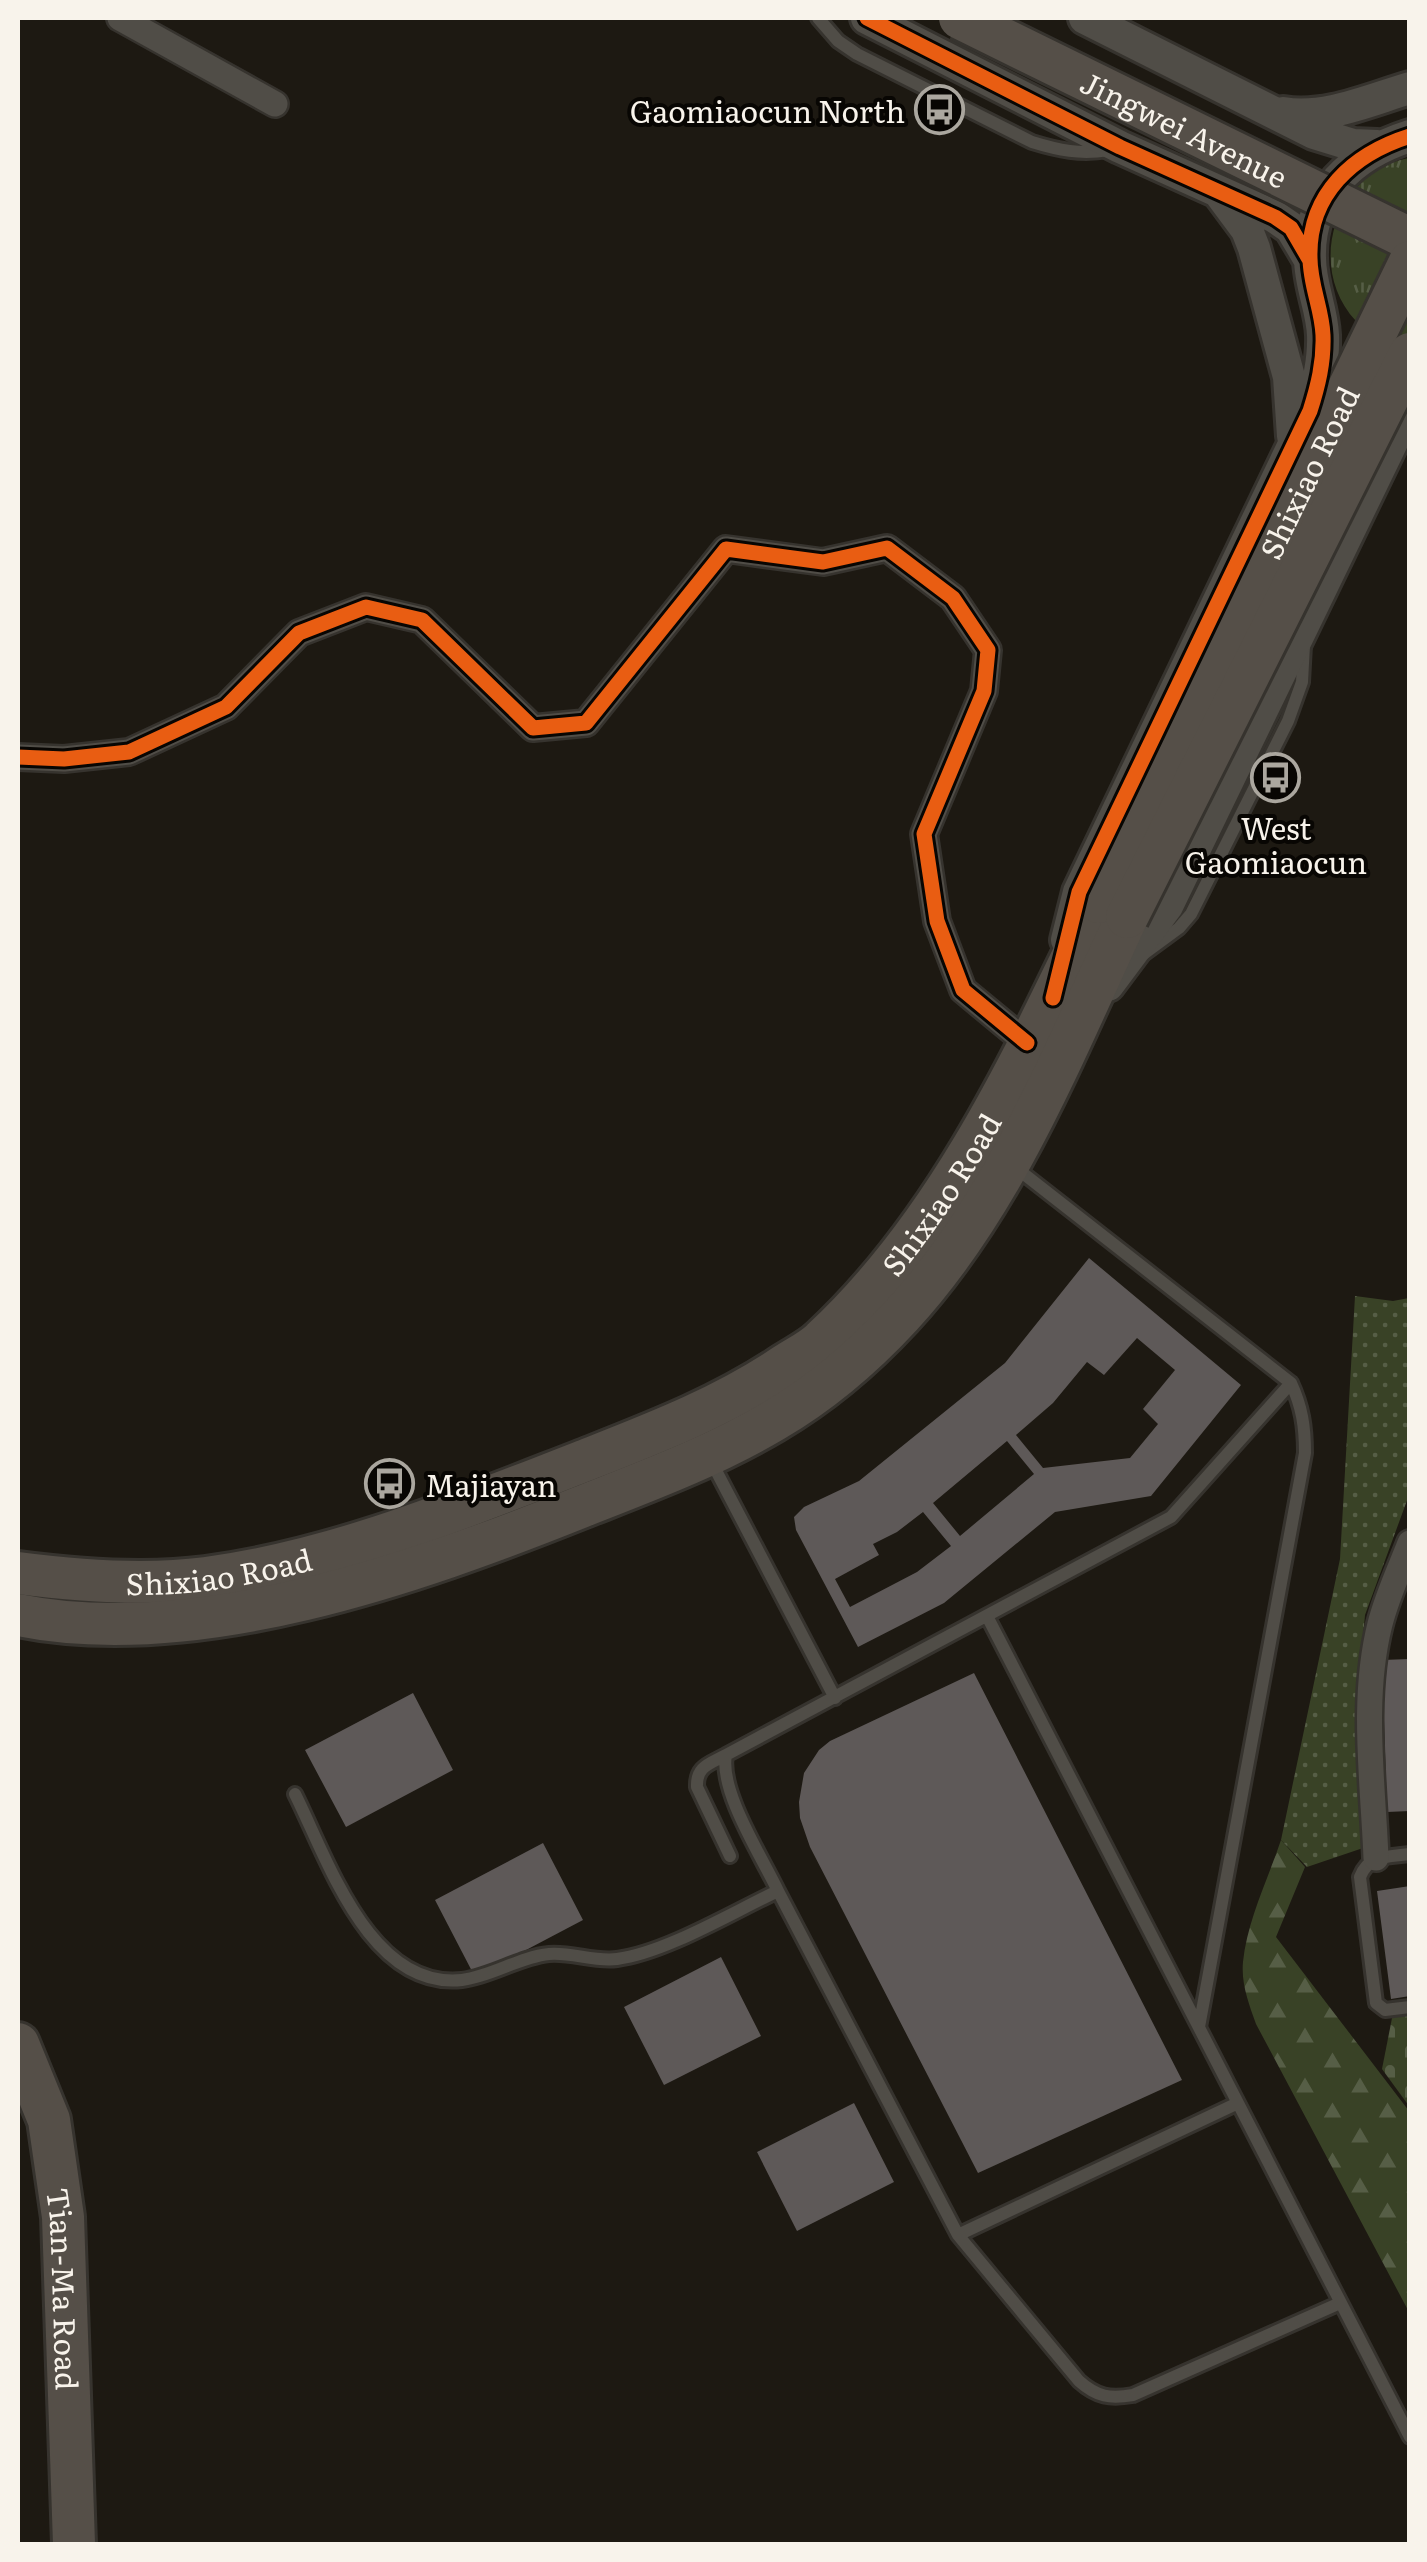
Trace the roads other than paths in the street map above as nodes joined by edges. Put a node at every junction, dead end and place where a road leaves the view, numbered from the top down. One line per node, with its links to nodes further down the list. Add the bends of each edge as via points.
1 (120, 18): 8 (street)
2 (818, 18): 13 (lane, via 857,54 1032,142 1088,154)
3 (867, 18): 13 (street)
4 (960, 18): 17 (main road, Jingwei Avenue, bridge)
5 (1014, 18): 16 (main road, Jingwei Avenue)
6 (1085, 18): 9 (street)
7 (1410, 88): 9 (street, via 1330,112)
8 (275, 104)
9 (1268, 110): 10 (street)
10 (1305, 129): 12 (street); 15 (street, via 1320,157 1300,202 1281,210)
11 (1410, 136): 12 (street)
12 (1377, 146): 18 (street, via 1344,171 1321,205)
13 (1120, 147): 14 (street)
14 (1218, 191): 15 (street); 23 (street, via 1254,248 1290,377)
15 (1255, 207): 18 (street, via 1292,228)
16 (1410, 210)
17 (1410, 239)
18 (1310, 260): 20 (street)
19 (1410, 262): 25 (main road, Shixiao Road, bridge)
20 (1320, 304): 21 (street, via 1355,351); 23 (street, via 1320,382)
21 (1404, 373): 25 (main road, Shixiao Road, bridge)
22 (1410, 417): 26 (street, via 1307,612 1166,906 1122,968)
23 (1293, 448): 26 (street, via 1079,892)
24 (18, 758): 27 (street, via 129,752 226,707 299,633 366,606 422,620 533,728 586,723 726,550 823,562 886,548 953,598 988,650 984,690 924,834 938,921 962,990)
25 (1113, 909): 26 (main road, Shixiao Road)
26 (1064, 1013): 27 (main road, Shixiao Road); 28 (main road, Shixiao Road)
27 (1028, 1043): 32 (main road, Shixiao Road, via 926,1224 876,1284 820,1342 693,1419 402,1528 258,1569 150,1581)
28 (1008, 1163): 29 (lane); 30 (main road, Shixiao Road, via 955,1252 901,1316 854,1362 777,1419)
29 (1291, 1382): 34 (lane, via 1171,1517); 43 (lane, via 1306,1425 1305,1453)
30 (709, 1456): 33 (main road, Shixiao Road, via 502,1539 266,1608 149,1622); 35 (lane)
31 (1410, 1543): 40 (street, via 1380,1622 1373,1666)
32 (18, 1572)
33 (18, 1614)
34 (988, 1618): 35 (lane); 43 (lane)
35 (835, 1698): 36 (lane)
36 (726, 1756): 39 (lane, via 696,1776); 41 (lane, via 730,1791)
37 (295, 1794): 41 (lane, via 358,1919 380,1948 431,1978 488,1975 550,1954 603,1960 638,1955)
38 (1410, 1854): 40 (lane)
39 (730, 1856)
40 (1376, 1858): 42 (lane, via 1360,1878 1376,2003 1385,2010)
41 (778, 1891): 47 (lane)
42 (1410, 2007)
43 (1198, 2027): 45 (lane)
44 (18, 2044): 51 (main road, Tian-Ma Road, via 49,2120 63,2217)
45 (1238, 2103): 47 (lane); 48 (lane)
46 (18, 2114): 50 (main road, Tian-Ma Road, via 36,2218)
47 (958, 2235): 48 (lane, via 1079,2381 1094,2394 1114,2398)
48 (1340, 2303): 49 (lane)
49 (1410, 2437)
50 (47, 2544)
51 (74, 2544)

